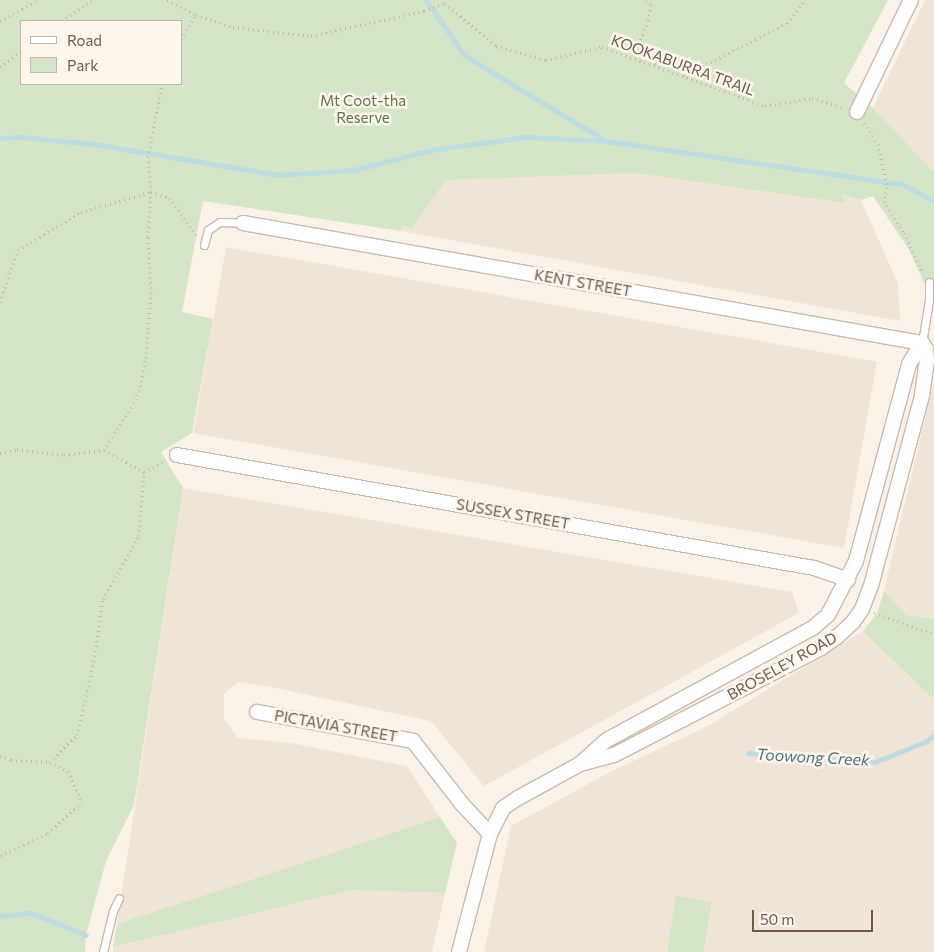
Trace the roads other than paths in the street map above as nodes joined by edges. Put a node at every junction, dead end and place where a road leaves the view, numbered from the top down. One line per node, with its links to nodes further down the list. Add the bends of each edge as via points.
1 (910, 0): 2 (street)
2 (857, 112)
3 (243, 223): 4 (lane, via 220,222 208,230); 6 (street, KENT STREET)
4 (204, 245)
5 (930, 285): 6 (lane, BROSELEY ROAD)
6 (922, 343): 8 (street, BROSELEY ROAD, via 909,364 859,553); 10 (street, BROSELEY ROAD, via 927,361 922,395 871,586 862,609 849,627 821,648 614,755)
7 (177, 455): 8 (street, SUSSEX STREET, via 814,568)
8 (848, 580): 10 (street, BROSELEY ROAD, via 820,623 608,740)
9 (256, 712): 11 (street, PICTAVIA STREET, via 413,741)
10 (580, 764): 11 (street, BROSELEY ROAD, via 507,805)
11 (490, 834): 14 (street, BROSELEY ROAD)
12 (120, 898): 13 (lane)
13 (103, 952)
14 (459, 952)

